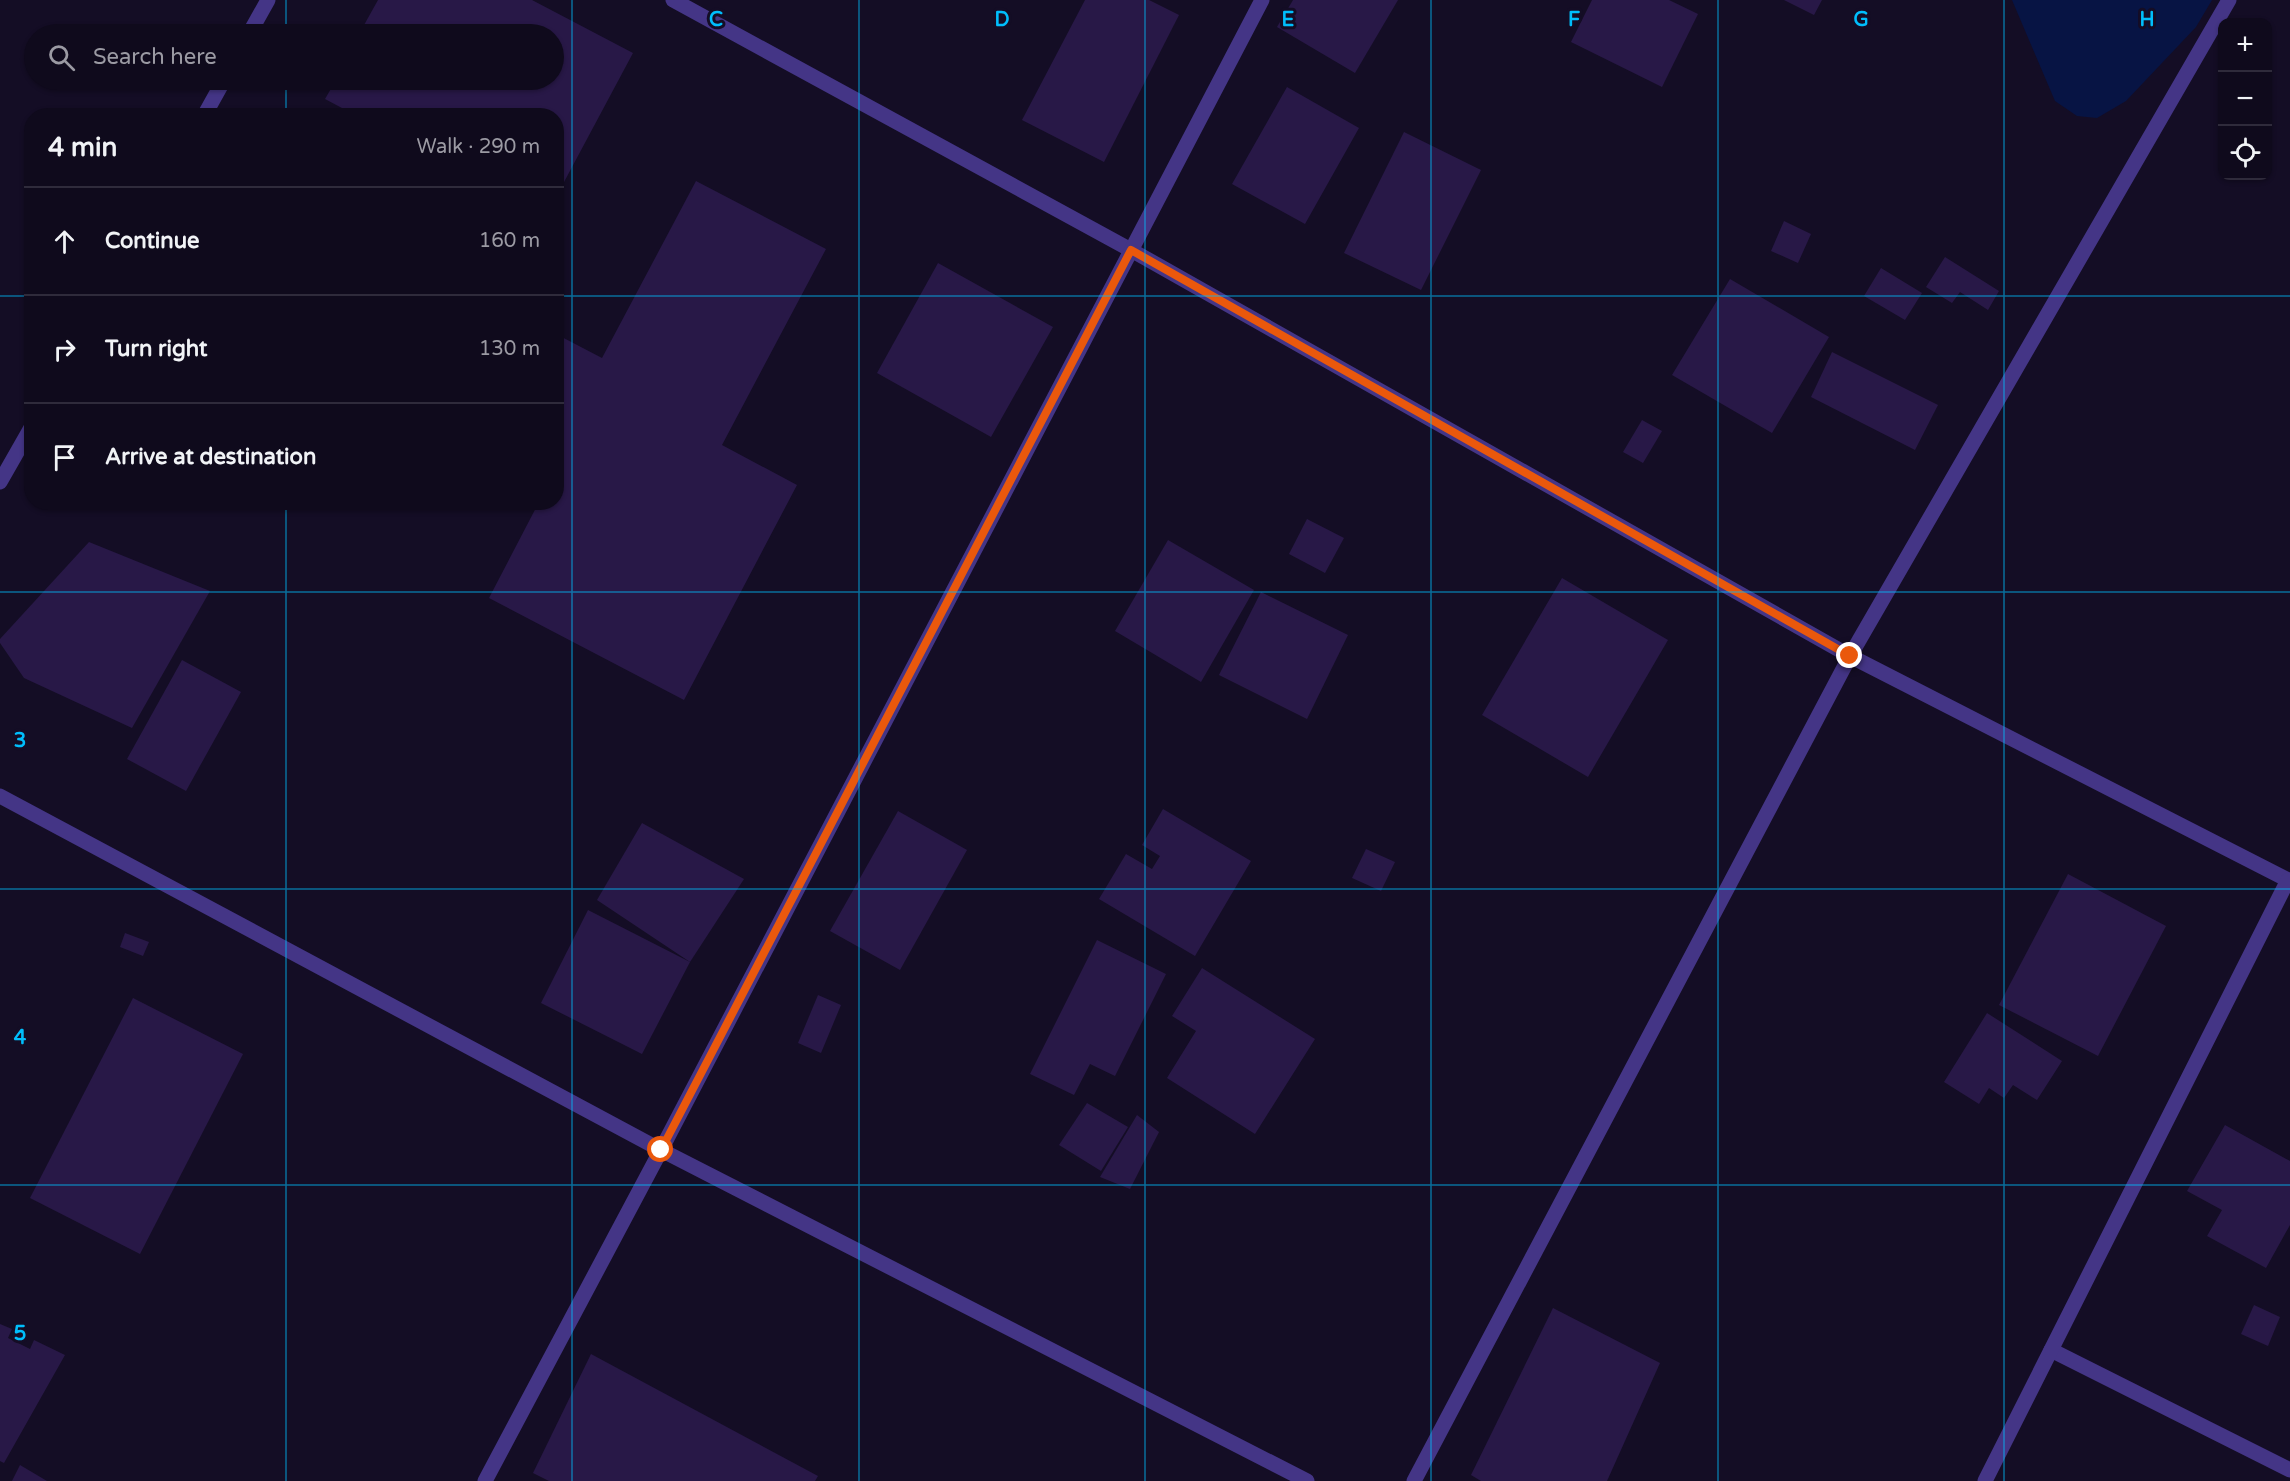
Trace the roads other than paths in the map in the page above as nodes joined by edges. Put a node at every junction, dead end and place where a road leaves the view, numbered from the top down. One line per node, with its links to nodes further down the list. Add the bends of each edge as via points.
1 (268, 0): 5 (street)
2 (673, 0): 8 (street)
3 (1262, 0): 8 (street)
4 (2229, 0): 11 (street)
5 (255, 24)
6 (218, 90): 7 (street)
7 (208, 108)
8 (1131, 250): 11 (street); 14 (street)
9 (24, 440): 10 (street)
10 (0, 482)
11 (1850, 656): 13 (street); 19 (street)
12 (0, 796): 14 (street)
13 (2289, 880): 15 (street)
14 (661, 1150): 17 (street); 18 (street)
15 (2051, 1350): 16 (street); 20 (street)
16 (2290, 1470)
17 (485, 1481)
18 (1307, 1481)
19 (1413, 1481)
20 (1985, 1481)

